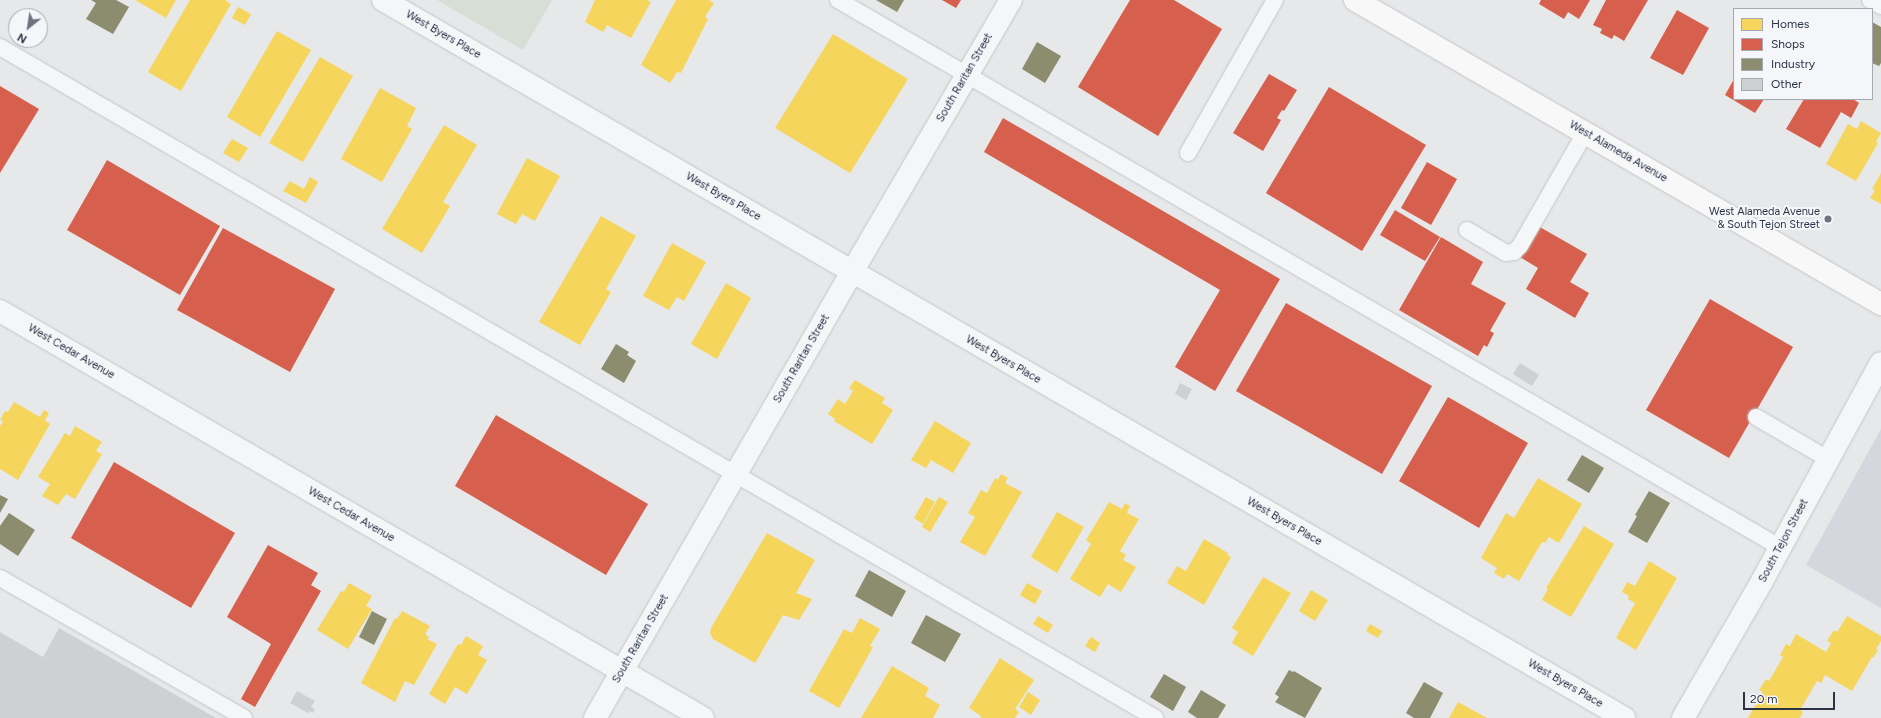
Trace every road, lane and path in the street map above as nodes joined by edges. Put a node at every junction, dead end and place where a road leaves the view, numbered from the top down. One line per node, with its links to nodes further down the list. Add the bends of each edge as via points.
1 (383, 0): 13 (street, West Byers Place)
2 (838, 0): 9 (lane)
3 (1011, 0): 9 (street, South Raritan Street)
4 (1275, 0): 11 (lane)
5 (1355, 0): 10 (main road, West Alameda Avenue)
6 (1870, 0): 7 (lane)
7 (1881, 6)
8 (0, 47): 19 (lane)
9 (967, 75): 13 (street, South Raritan Street); 20 (lane)
10 (1585, 133): 12 (lane, via 1520,246 1514,252 1506,253); 14 (main road, West Alameda Avenue)
11 (1188, 153)
12 (1466, 230)
13 (852, 272): 19 (street, South Raritan Street); 27 (street, West Byers Place)
14 (1881, 304)
15 (0, 311): 22 (street, West Cedar Avenue)
16 (1881, 363): 18 (street, South Tejon Street)
17 (1756, 417): 18 (lane)
18 (1828, 459): 20 (street, South Tejon Street)
19 (736, 473): 22 (street, South Raritan Street); 26 (lane)
20 (1780, 548): 28 (street, South Tejon Street)
21 (0, 578): 23 (lane)
22 (622, 672): 24 (street, South Raritan Street); 25 (street, West Cedar Avenue)
23 (244, 718)
24 (595, 718)
25 (703, 718)
26 (1155, 718)
27 (1624, 718)
28 (1683, 718)

